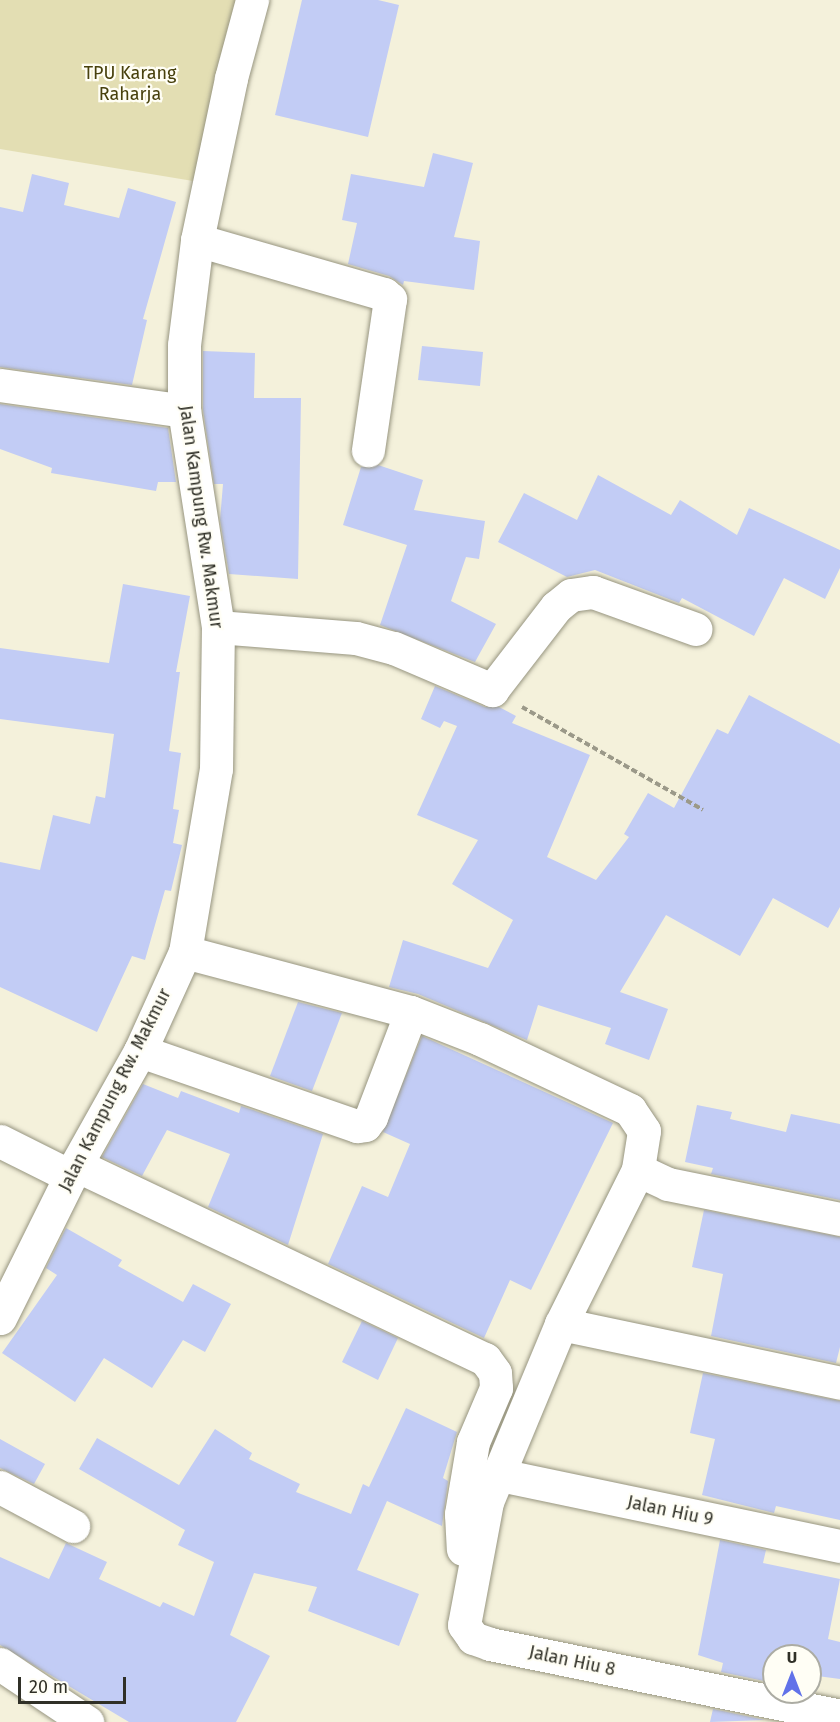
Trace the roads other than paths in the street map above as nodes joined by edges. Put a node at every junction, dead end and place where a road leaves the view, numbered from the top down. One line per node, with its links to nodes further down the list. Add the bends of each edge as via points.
1 (252, 0): 2 (street, Jalan Kampung Rw. Makmur, via 231,78)
2 (197, 240): 4 (street, Jalan Kampung Rw. Makmur, via 184,345); 5 (street, via 384,294 390,299)
3 (0, 385): 4 (street)
4 (184, 411): 6 (street, Jalan Kampung Rw. Makmur)
5 (368, 450)
6 (218, 627): 7 (street, via 356,638 394,648 492,690 556,607 571,595 592,592); 8 (street, Jalan Kampung Rw. Makmur, via 216,769)
7 (694, 629)
8 (185, 952): 9 (street, Jalan Hiu 8); 10 (street, Jalan Kampung Rw. Makmur)
9 (411, 1012): 10 (street, via 365,1125 357,1126); 13 (street, Jalan Hiu 8, via 480,1039 630,1110 644,1131)
10 (140, 1051): 12 (street, Jalan Kampung Rw. Makmur)
11 (0, 1142): 12 (street)
12 (73, 1170): 15 (street, Jalan Kampung Rw. Makmur); 22 (street, via 484,1359 495,1373 496,1388 473,1442 461,1514 461,1545)
13 (638, 1170): 14 (street, via 668,1184); 16 (street, Jalan Hiu 8)
14 (840, 1219)
15 (0, 1318)
16 (561, 1324): 17 (street); 18 (street, Jalan Hiu 8)
17 (840, 1383)
18 (500, 1475): 21 (street, Jalan Hiu 9); 22 (street, Jalan Hiu 8, via 487,1502)
19 (0, 1487): 20 (street)
20 (73, 1526)
21 (840, 1546)
22 (473, 1567): 24 (street, Jalan Hiu 8, via 464,1612 464,1625 473,1638)
23 (0, 1664): 25 (street)
24 (840, 1716)
25 (87, 1722)

